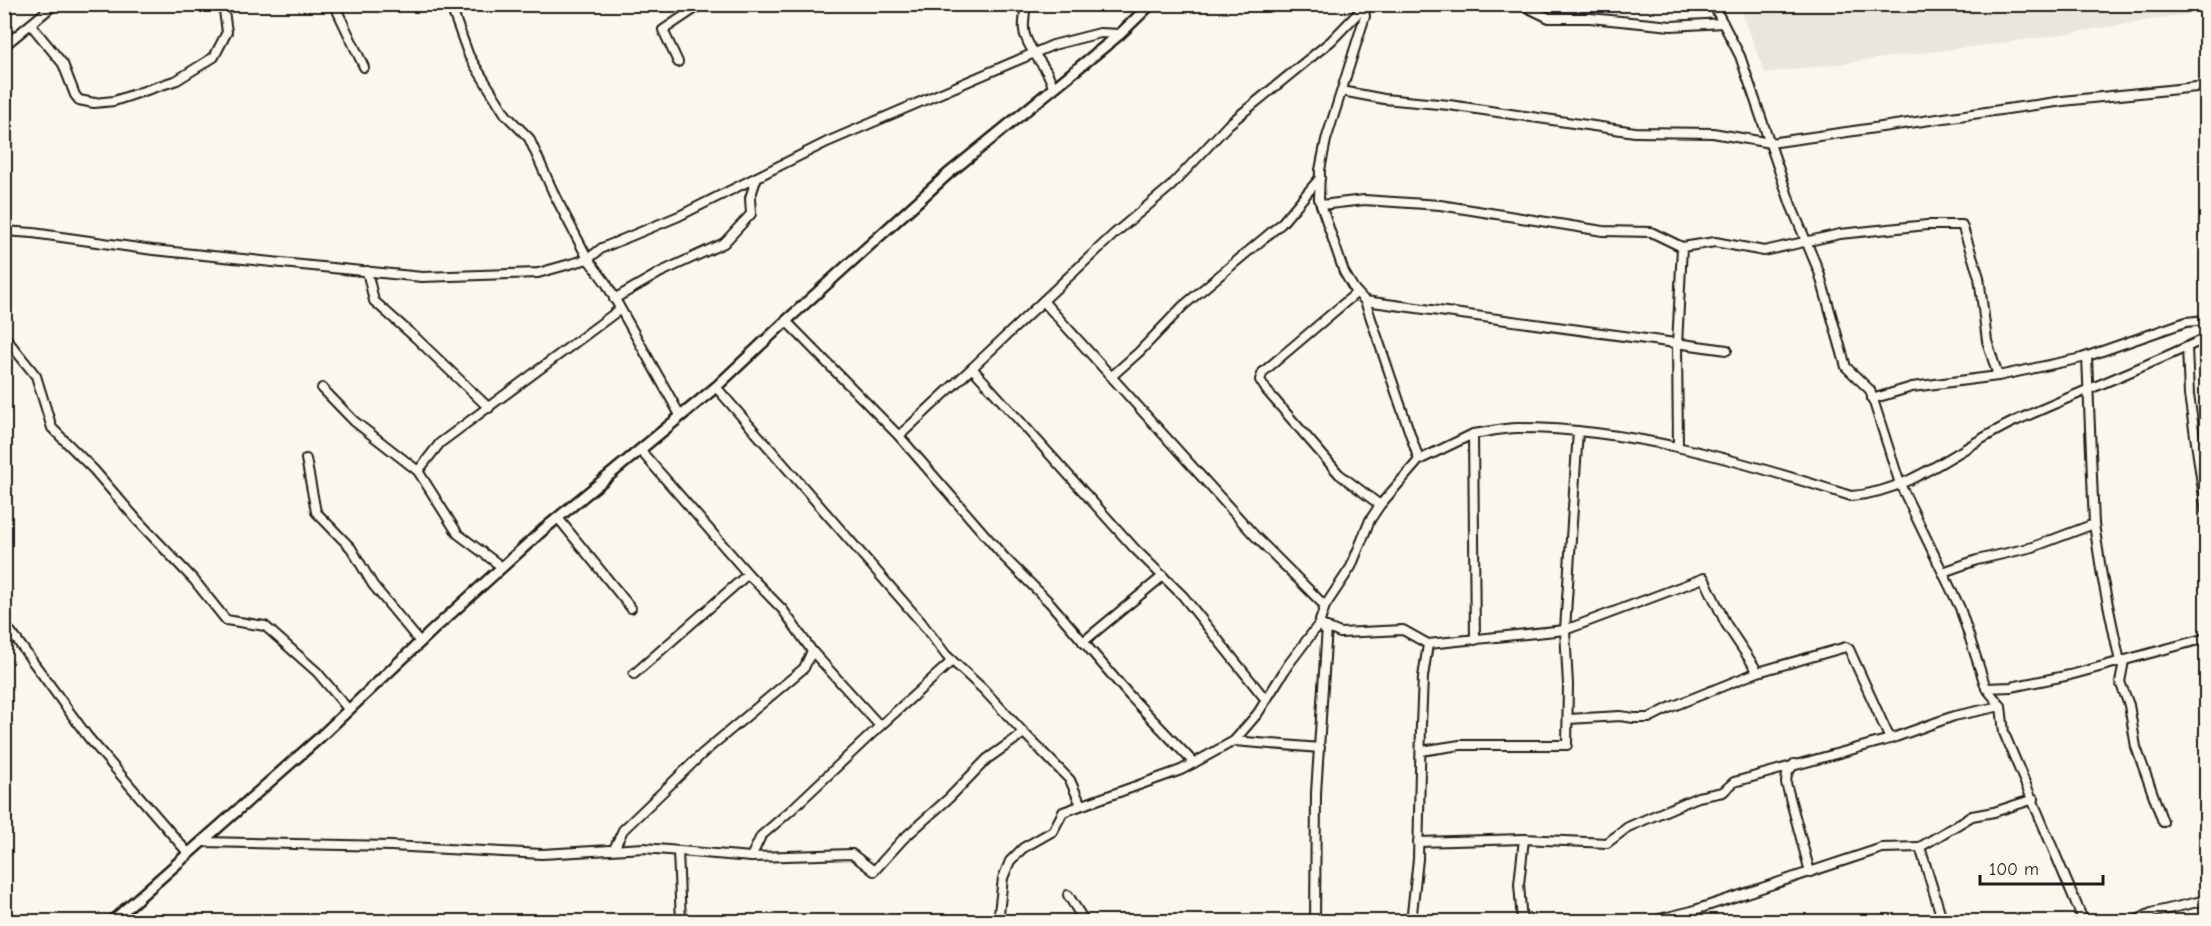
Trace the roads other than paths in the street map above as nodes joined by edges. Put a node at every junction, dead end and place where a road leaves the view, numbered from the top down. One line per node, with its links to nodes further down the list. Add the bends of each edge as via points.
1 (55, 4): 12 (street)
2 (223, 4): 12 (street, via 227,32 214,57 177,80 114,101 80,100 63,64)
3 (334, 4): 17 (street)
4 (450, 4): 28 (street, via 469,56 506,115 530,138)
5 (702, 4): 16 (street, via 663,30)
6 (1025, 4): 15 (street, via 1025,38)
7 (1520, 4): 11 (street, via 1549,18 1671,26)
8 (1713, 4): 11 (street)
9 (1144, 6): 13 (street)
10 (1363, 6): 20 (street, via 1365,16); 32 (street, via 1331,41 1229,124 1172,186)
11 (1723, 23): 21 (street, via 1740,56)
12 (31, 25): 14 (street)
13 (1120, 34): 15 (street, via 1100,33); 19 (street)
14 (5, 45)
15 (1034, 53): 19 (street); 22 (street, via 827,142)
16 (678, 62)
17 (364, 67)
18 (2206, 86): 21 (street, via 2063,101)
19 (1053, 88): 36 (street, via 948,174)
20 (1342, 91): 21 (street, via 1635,132 1713,133); 23 (street, via 1326,140)
21 (1770, 143): 26 (street)
22 (757, 177): 28 (street, via 602,248); 31 (street, via 750,198 751,214 724,243)
23 (1320, 178): 24 (street); 44 (street, via 1281,224 1183,306)
24 (1321, 205): 27 (street, via 1364,200 1440,206 1603,231 1652,232); 30 (street, via 1344,273)
25 (4, 231): 29 (street)
26 (1806, 240): 27 (street, via 1764,251 1715,242); 45 (street, via 1927,225 1962,225 1979,277 1987,341); 49 (street, via 1846,367 1869,390)
27 (1682, 247): 39 (street)
28 (588, 259): 29 (street, via 538,273 422,277); 31 (street)
29 (367, 271): 50 (street, via 374,301)
30 (1354, 289): 33 (street); 61 (street, via 1355,294 1263,372 1260,380 1339,474)
31 (614, 299): 34 (street)
32 (1043, 300): 43 (street); 44 (street)
33 (1365, 302): 39 (street); 58 (street)
34 (619, 309): 50 (street); 51 (street)
35 (2206, 320): 42 (street, via 2186,322)
36 (786, 321): 46 (street); 54 (street)
37 (4, 336): 87 (street, via 36,376 52,428 194,580 226,620 265,626 317,672)
38 (2206, 338): 40 (street)
39 (1677, 345): 41 (street); 55 (street)
40 (2187, 347): 48 (street); 62 (street, via 2189,395)
41 (1727, 350)
42 (2086, 357): 45 (street); 48 (street)
43 (972, 368): 54 (street); 68 (street)
44 (1112, 376): 69 (street, via 1255,536)
45 (1998, 376): 49 (street, via 1912,387)
46 (716, 387): 51 (street); 80 (street)
47 (322, 388): 59 (street, via 354,421)
48 (2088, 390): 60 (street, via 2011,423); 64 (street)
49 (1872, 399): 60 (street)
50 (489, 408): 59 (street, via 440,443)
51 (680, 415): 56 (street)
52 (1578, 431): 53 (street, via 1516,428); 55 (street); 73 (street)
53 (1473, 434): 58 (street); 75 (street)
54 (899, 436): 77 (street)
55 (1678, 447): 60 (street, via 1764,468 1851,496)
56 (640, 450): 63 (street); 67 (street)
57 (306, 459): 76 (street, via 316,512 351,548 373,585)
58 (1419, 460): 61 (street)
59 (418, 471): 65 (street, via 458,534)
60 (1900, 484): 66 (street)
61 (1380, 505): 69 (street, via 1351,567)
62 (2206, 511)
63 (558, 518): 65 (street); 70 (street)
64 (2094, 524): 66 (street, via 2034,547); 81 (street)
65 (502, 567): 76 (street)
66 (1943, 572): 84 (street)
67 (748, 574): 79 (street, via 783,610); 83 (street)
68 (1163, 576): 77 (street); 85 (street)
69 (1325, 606): 71 (street)
70 (631, 608)
71 (1323, 626): 78 (street, via 1340,633 1403,630); 85 (street, via 1311,635); 93 (street)
72 (4, 630): 106 (street, via 11,632 88,737)
73 (1565, 630): 75 (street); 82 (street, via 1704,578 1726,624); 88 (street)
74 (2206, 638): 81 (street)
75 (1475, 640): 78 (street)
76 (420, 642): 87 (street)
77 (1083, 642): 95 (street)
78 (1428, 644): 94 (street)
79 (812, 651): 89 (street); 104 (street, via 804,668 703,753 624,830)
80 (952, 661): 89 (street); 90 (street)
81 (2122, 661): 84 (street, via 2011,687); 99 (street, via 2120,682 2129,705 2136,747)
82 (1758, 672): 88 (street, via 1649,718); 91 (street, via 1846,647)
83 (634, 674)
84 (1986, 688): 86 (street)
85 (1266, 700): 92 (street)
86 (2001, 706): 91 (street, via 1954,716); 97 (street, via 2004,733)
87 (349, 710): 101 (street)
88 (1568, 719): 94 (street, via 1567,745 1460,745)
89 (880, 726): 107 (street, via 761,836)
90 (1024, 733): 98 (street, via 1070,780); 107 (street, via 987,759 903,838 874,871 852,854)
91 (1890, 739): 96 (street)
92 (1234, 741): 93 (street); 95 (street)
93 (1320, 748): 115 (street)
94 (1421, 751): 102 (street)
95 (1194, 763): 98 (street)
96 (1794, 764): 100 (street, via 1734,782 1723,792 1698,797 1628,827 1607,843); 108 (street, via 1786,783)
97 (2034, 799): 103 (street, via 1972,816); 120 (street)
98 (1081, 805): 113 (street, via 1063,812 1053,831 1023,848 1010,861 1003,878)
99 (2163, 822)
100 (1524, 839): 102 (street); 117 (street, via 1519,884)
101 (202, 842): 104 (street, via 542,854); 106 (street)
102 (1418, 842): 116 (street)
103 (1920, 847): 108 (street, via 1882,848); 119 (street)
104 (614, 849): 105 (street)
105 (678, 851): 107 (street); 112 (street)
106 (189, 854): 111 (street)
107 (751, 857)
108 (1810, 872): 118 (street)
109 (1068, 895): 114 (street)
110 (2206, 900): 121 (street)
111 (111, 921)
112 (681, 921)
113 (998, 921)
114 (1085, 921)
115 (1315, 921)
116 (1411, 921)
117 (1521, 921)
118 (1647, 921)
119 (1941, 921)
120 (2084, 921)
121 (2133, 921)

